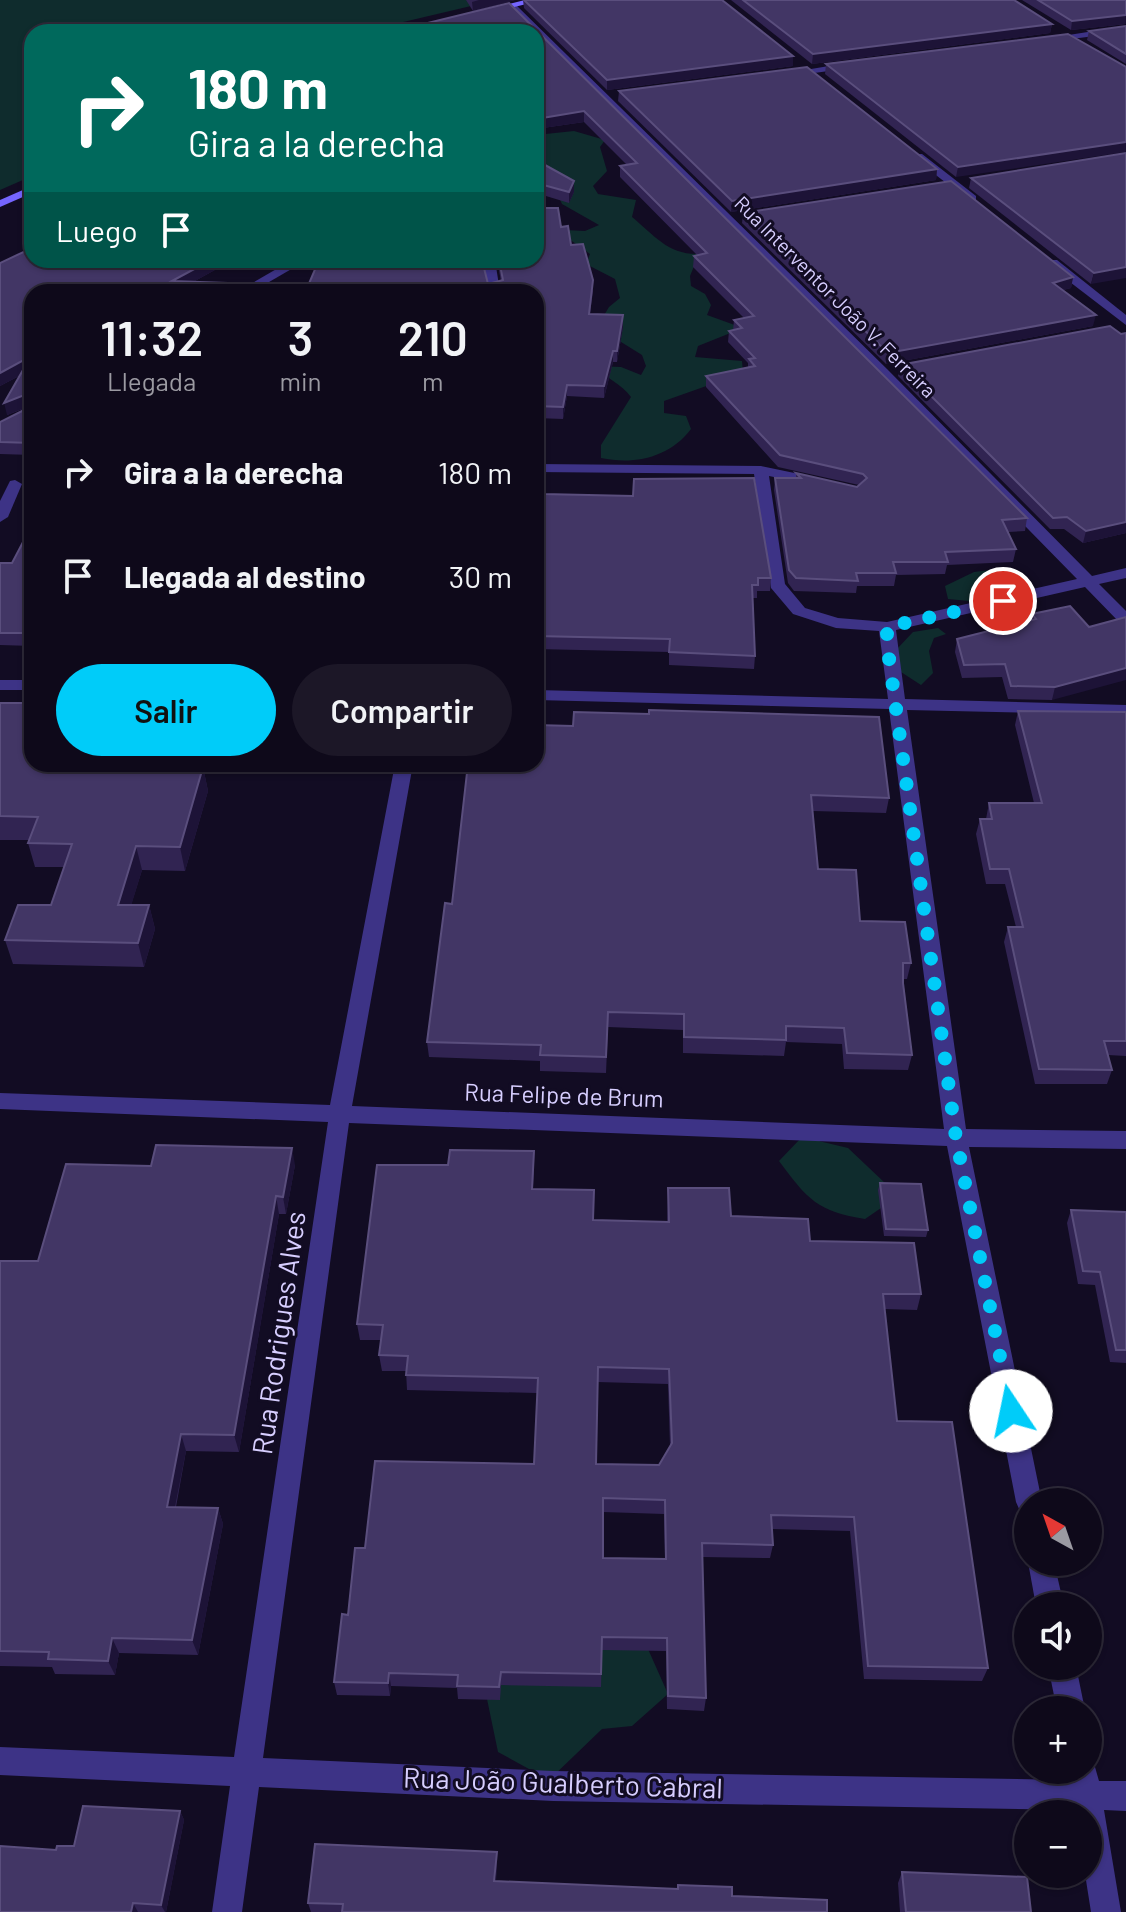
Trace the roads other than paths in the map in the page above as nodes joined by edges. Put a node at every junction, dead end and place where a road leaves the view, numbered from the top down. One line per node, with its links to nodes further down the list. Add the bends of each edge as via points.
1 (538, 0): 2 (street)
2 (512, 6): 3 (street); 4 (street, Rua Interventor João V. Ferreira)
3 (474, 14)
4 (530, 24)
5 (1056, 29): 7 (street)
6 (1126, 29): 7 (street)
7 (1068, 36): 9 (street); 10 (street)
8 (544, 38): 17 (street, Rua Interventor João V. Ferreira)
9 (1038, 40)
10 (1080, 44)
11 (798, 62): 13 (street)
12 (870, 63): 13 (street)
13 (810, 71): 14 (street); 15 (street)
14 (778, 75)
15 (822, 80)
16 (619, 95): 17 (street)
17 (603, 97): 26 (street, Rua Interventor João V. Ferreira)
18 (906, 146): 20 (street)
19 (969, 181): 20 (street)
20 (953, 184): 21 (street); 23 (street)
21 (938, 186)
22 (24, 193): 24 (street)
23 (978, 203)
24 (0, 204)
25 (742, 216): 26 (street)
26 (727, 219): 34 (street, Rua Interventor João V. Ferreira)
27 (1040, 252): 30 (street)
28 (286, 268): 29 (street)
29 (258, 284)
30 (1126, 321)
31 (1126, 327): 32 (street)
32 (1111, 330)
33 (897, 369): 34 (street)
34 (882, 372): 41 (street, Rua Interventor João V. Ferreira)
35 (544, 468): 36 (street)
36 (761, 470): 38 (street); 43 (street, via 777,585 799,611 836,623)
37 (8, 484): 39 (street)
38 (841, 488)
39 (0, 517)
40 (1126, 573): 41 (street)
41 (1089, 581): 42 (street, Rua Interventor João V. Ferreira); 43 (street)
42 (1126, 620)
43 (887, 627): 47 (street)
44 (0, 685): 45 (street)
45 (24, 685)
46 (544, 695): 47 (street)
47 (895, 703): 48 (street); 52 (street)
48 (1126, 710)
49 (403, 772): 51 (street, Rua Rodrigues Alves)
50 (0, 1101): 51 (street, Rua Felipe de Brum)
51 (340, 1112): 52 (street, Rua Felipe de Brum); 56 (street, Rua Rodrigues Alves)
52 (956, 1138): 53 (street, Rua Felipe de Brum); 54 (street)
53 (1126, 1140)
54 (1026, 1488)
55 (0, 1761): 56 (street, Rua João Gualberto Cabral)
56 (248, 1772): 57 (street, Rua João Gualberto Cabral, via 553,1786); 61 (street, Rua Rodrigues Alves)
57 (1014, 1783)
58 (1085, 1784): 62 (street)
59 (1091, 1784): 60 (street, Rua João Gualberto Cabral)
60 (1126, 1796)
61 (227, 1912)
62 (1106, 1912)

